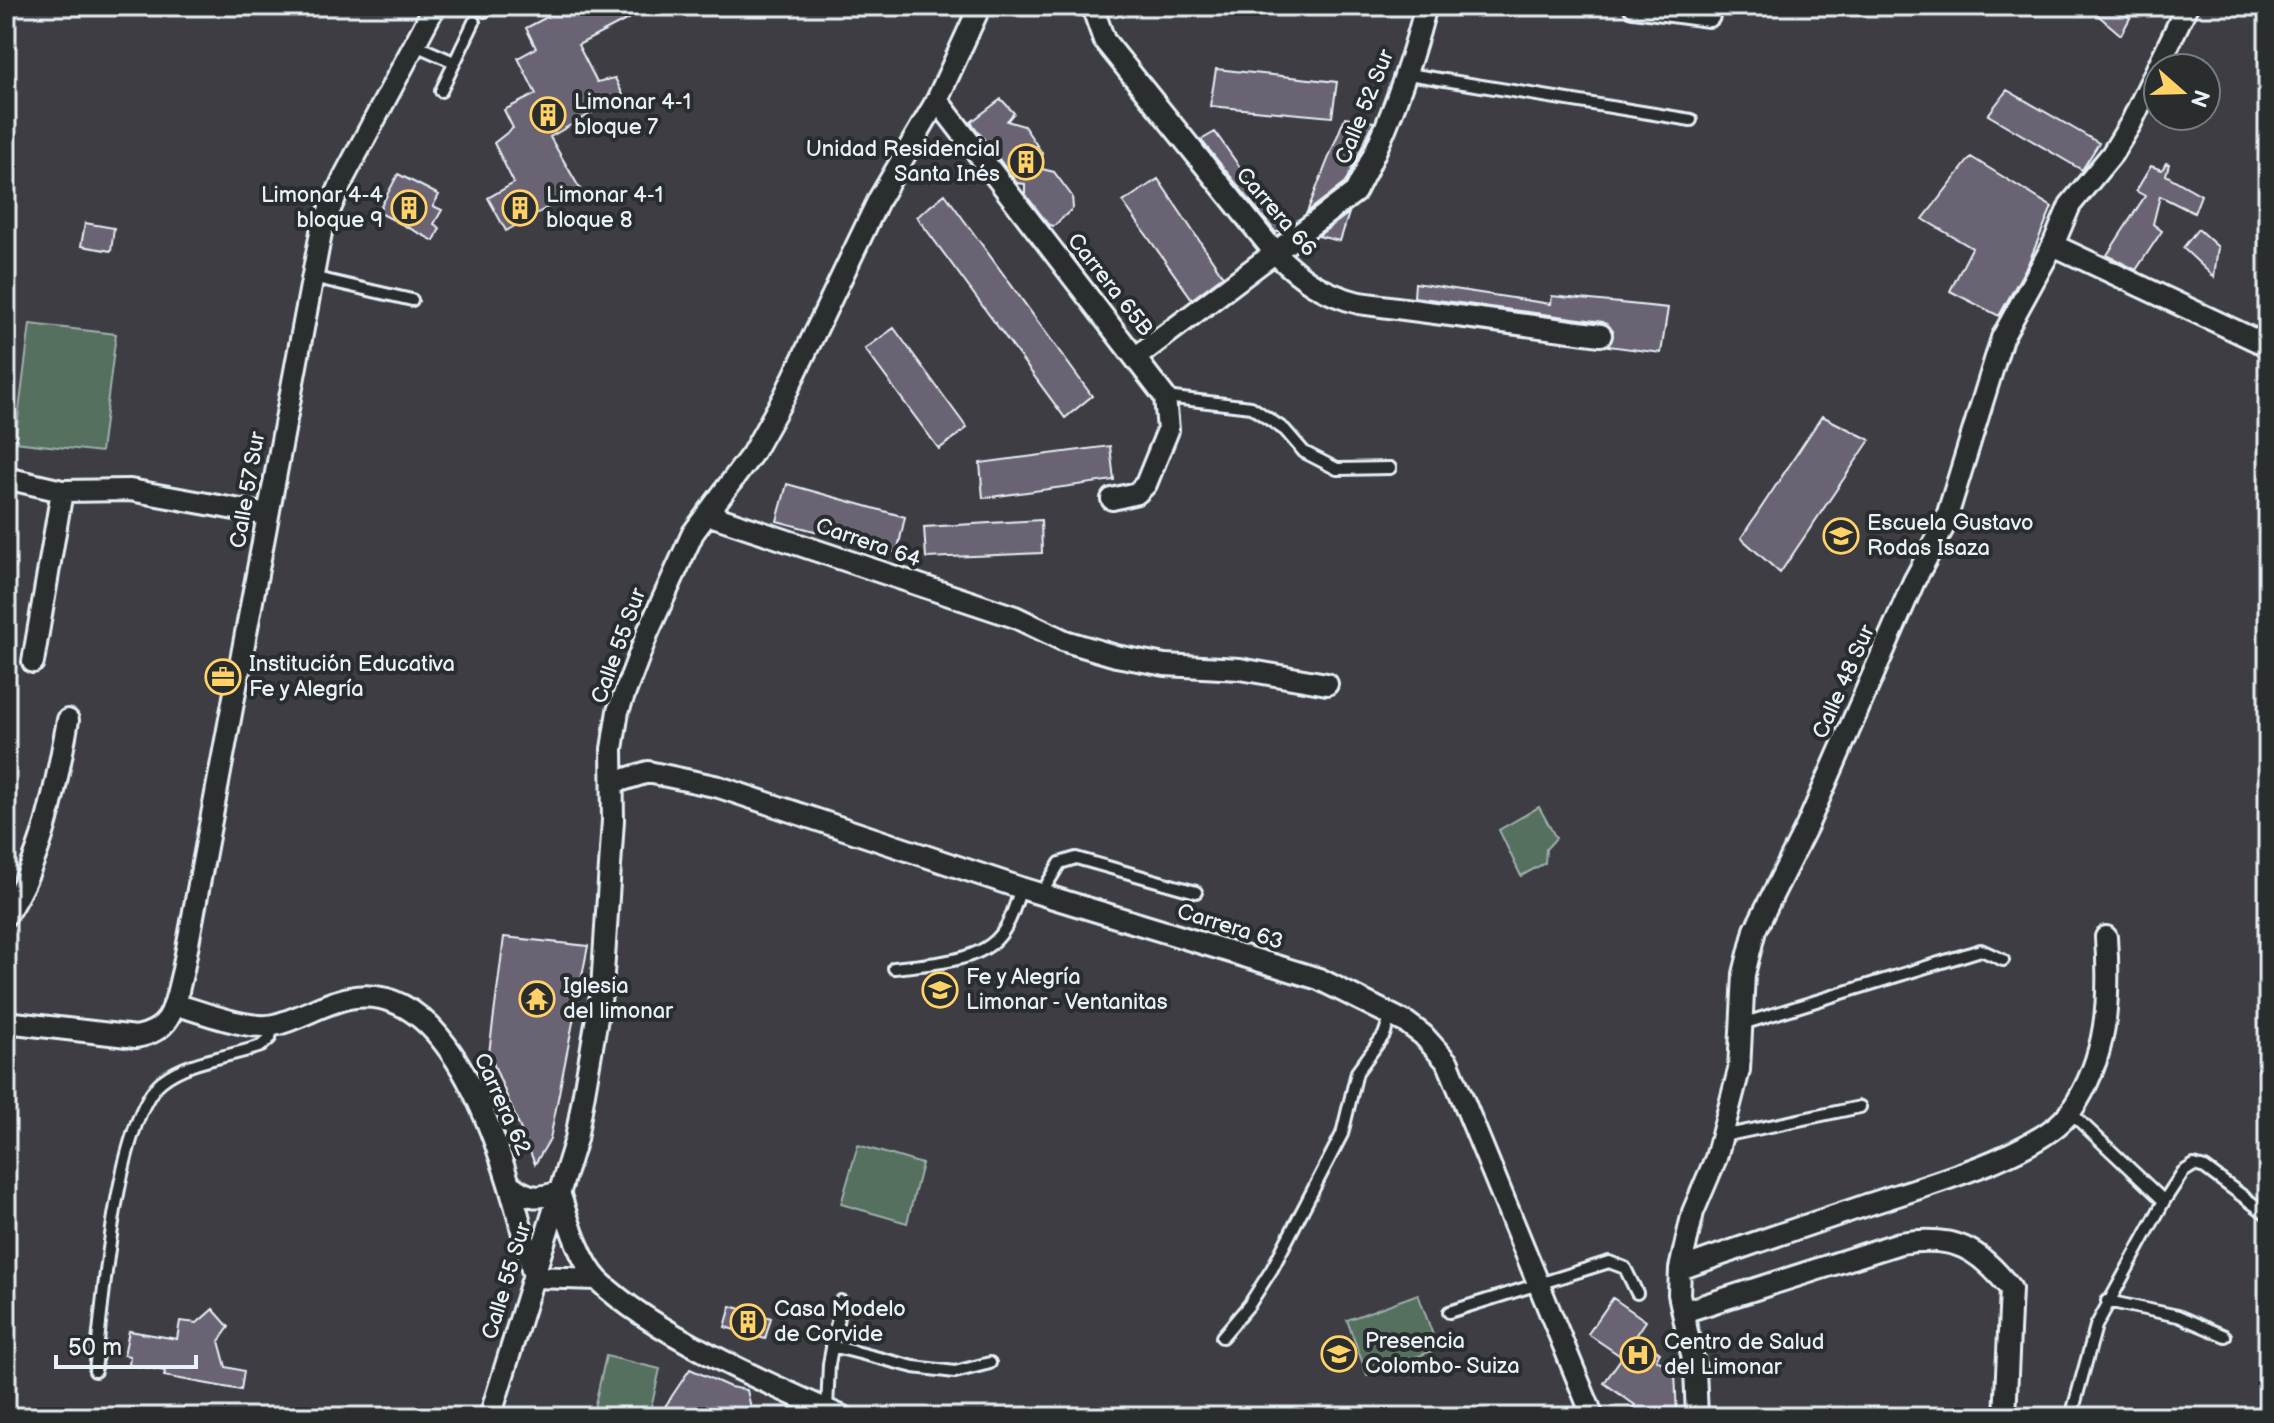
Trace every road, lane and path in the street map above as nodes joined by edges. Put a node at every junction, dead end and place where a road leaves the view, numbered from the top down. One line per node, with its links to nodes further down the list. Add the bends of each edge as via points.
1 (435, 6): 9 (street, Calle 57 Sur)
2 (980, 6): 13 (street, Calle 55 Sur)
3 (1092, 6): 16 (street, Carrera 66, via 1104,40)
4 (1426, 6): 11 (street, Calle 52 Sur)
5 (1634, 6): 7 (street)
6 (2187, 6): 15 (street, Calle 48 Sur, via 2131,123 2070,205)
7 (1709, 16)
8 (474, 22): 10 (lane)
9 (415, 45): 10 (lane); 17 (street, Calle 57 Sur, via 344,177 322,227)
10 (454, 62): 12 (lane)
11 (1408, 74): 14 (lane); 16 (street, Calle 52 Sur, via 1355,192)
12 (441, 91)
13 (937, 100): 21 (street, Carrera 65B); 27 (street, Calle 55 Sur, via 879,199 759,443)
14 (1691, 120)
15 (2053, 245): 20 (street); 43 (street, Calle 48 Sur, via 2002,338 1944,526 1755,930 1744,974)
16 (1276, 254): 19 (street, Carrera 66, via 1327,295 1359,303); 21 (street, Calle 52 Sur)
17 (312, 277): 18 (lane); 28 (street, Calle 57 Sur)
18 (412, 300)
19 (1601, 335)
20 (2268, 346)
21 (1135, 358): 22 (street, Carrera 65B)
22 (1165, 397): 23 (lane, via 1251,407 1267,415 1311,457 1337,469); 26 (street, via 1168,430 1146,484 1137,493)
23 (1390, 468)
24 (6, 478): 25 (street)
25 (62, 491): 28 (street, via 130,490); 29 (street)
26 (1112, 499)
27 (707, 514): 30 (street, Carrera 64, via 1116,656); 32 (street, Calle 55 Sur, via 669,581 618,711)
28 (268, 515): 40 (street, Calle 57 Sur)
29 (33, 662)
30 (1327, 684)
31 (68, 720): 36 (street, via 44,838)
32 (613, 783): 33 (street, Carrera 63, via 663,773); 49 (street, Calle 55 Sur, via 602,989 576,1139)
33 (1021, 888): 35 (street, Carrera 63); 39 (lane, via 997,940 939,962)
34 (1196, 892): 35 (lane, via 1076,858 1060,863)
35 (1041, 894): 41 (street, Carrera 63, via 1319,979)
36 (6, 915)
37 (2106, 937): 46 (street, via 2110,992 2104,1042)
38 (2003, 960): 43 (lane, via 1981,950)
39 (894, 968)
40 (174, 1004): 42 (street, via 156,1034 136,1037); 44 (street, Carrera 62)
41 (1391, 1015): 55 (street, Carrera 63, via 1423,1035 1448,1063); 62 (lane, via 1384,1035 1357,1072 1342,1134 1272,1269)
42 (6, 1022)
43 (1742, 1024): 47 (street, Calle 48 Sur, via 1739,1070)
44 (272, 1026): 48 (street, Carrera 62, via 349,998 387,1001 423,1020 461,1065); 65 (lane, via 270,1038 261,1046 178,1071 149,1094 117,1190)
45 (1860, 1107): 47 (lane)
46 (2070, 1112): 50 (lane); 52 (street, via 2044,1135 1979,1166)
47 (1723, 1136): 52 (street, Calle 48 Sur, via 1693,1212)
48 (512, 1186): 49 (street, Carrera 62, via 539,1199); 53 (street, Carrera 62)
49 (559, 1192): 53 (street, Calle 55 Sur); 54 (street, via 570,1228)
50 (2164, 1201): 51 (lane, via 2194,1165); 58 (lane)
51 (2268, 1215)
52 (1680, 1269): 60 (street, Calle 48 Sur)
53 (534, 1277): 54 (street); 67 (street, Calle 55 Sur)
54 (597, 1279): 66 (street, via 676,1335)
55 (1540, 1283): 56 (lane, via 1609,1262 1625,1268); 59 (lane); 68 (street, Carrera 63)
56 (1637, 1293)
57 (841, 1301): 63 (lane)
58 (2107, 1301): 61 (lane, via 2178,1316); 71 (lane, via 2085,1355)
59 (1449, 1312)
60 (1683, 1312): 69 (street, Calle 48 Sur, via 1695,1369); 70 (street, via 1900,1243 1954,1241 1989,1262 2011,1289)
61 (2225, 1336)
62 (1222, 1337)
63 (832, 1346): 64 (lane, via 955,1372); 66 (lane)
64 (990, 1363)
65 (95, 1371)
66 (835, 1414)
67 (490, 1417)
68 (1593, 1417)
69 (1697, 1417)
70 (2005, 1417)
71 (2071, 1417)

